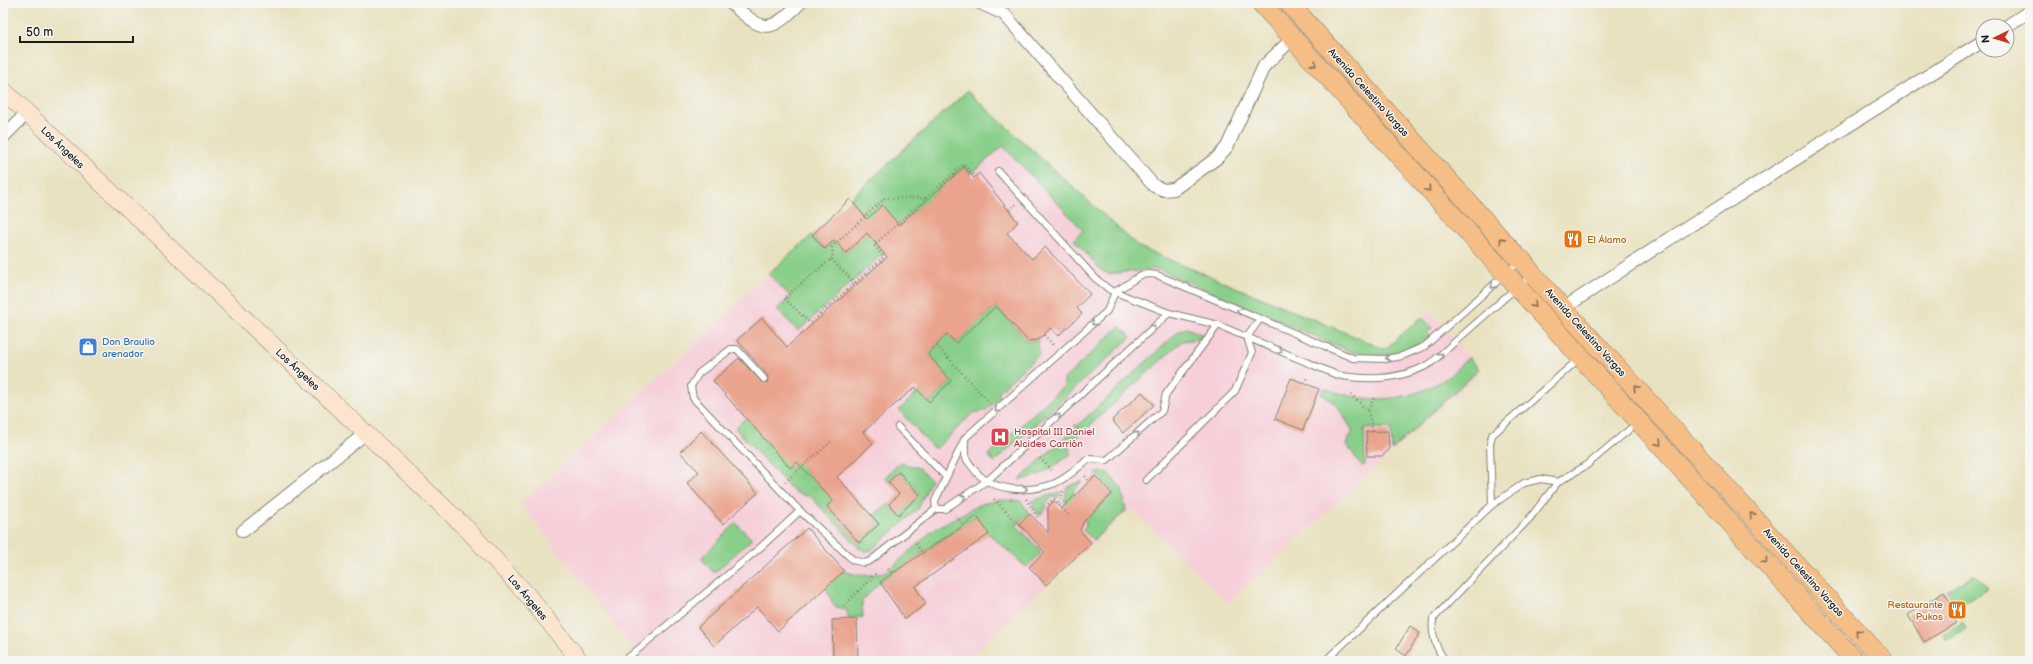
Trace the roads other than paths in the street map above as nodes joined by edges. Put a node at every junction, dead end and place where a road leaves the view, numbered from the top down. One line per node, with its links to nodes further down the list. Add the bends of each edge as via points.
1 (731, 3): 2 (street, via 755,24 772,27)
2 (800, 3)
3 (980, 3): 8 (street, via 1004,14 1154,186 1164,190 1174,189 1217,158 1227,147 1264,66)
4 (1261, 3): 8 (highway, Avenida Celestino Vargas)
5 (1289, 3): 13 (highway, Avenida Celestino Vargas)
6 (2030, 11): 7 (street)
7 (2015, 21)
8 (1292, 39): 14 (highway, Avenida Celestino Vargas, one-way to 14)
9 (1975, 46): 20 (street)
10 (3, 90): 11 (main road, Los Ángeles)
11 (27, 113): 12 (street); 29 (main road, Los Ángeles)
12 (3, 137)
13 (1416, 145): 14 (highway); 16 (highway, Avenida Celestino Vargas, one-way to 13)
14 (1402, 160): 18 (highway, Avenida Celestino Vargas, one-way to 18)
15 (998, 171): 19 (lane, via 1095,278)
16 (1522, 260): 17 (highway, Avenida Celestino Vargas); 18 (lane)
17 (1533, 275): 18 (lane); 20 (highway, Avenida Celestino Vargas)
18 (1512, 280): 22 (lane, one-way to 22, via 1425,346 1402,356 1386,359 1353,358); 24 (lane, one-way to 18, via 1337,375 1356,378 1396,377 1419,370 1431,363); 25 (highway, Avenida Celestino Vargas, one-way to 25)
19 (1115, 292): 21 (lane); 22 (lane, one-way to 19, via 1157,275 1141,275); 30 (lane, one-way to 30, via 1107,311)
20 (1564, 308): 27 (highway, Avenida Celestino Vargas, one-way to 20)
21 (1169, 313): 23 (lane); 32 (lane, one-way to 21)
22 (1260, 319): 24 (lane)
23 (1218, 325): 24 (lane); 32 (lane, one-way to 23, via 1013,490 1032,490 1054,484 1074,472 1088,459 1107,460 1162,411 1166,394)
24 (1247, 337): 33 (lane, via 1252,352 1235,391)
25 (1581, 357): 27 (highway, Avenida Celestino Vargas); 35 (lane, via 1492,436)
26 (764, 379): 37 (lane, via 737,349 730,349 700,373 691,386 693,398)
27 (1646, 414): 34 (lane, via 1587,465); 39 (highway, Avenida Celestino Vargas, one-way to 27); 40 (highway, Avenida Celestino Vargas, one-way to 40)
28 (898, 427): 31 (lane)
29 (366, 433): 38 (street); 41 (main road, Los Ángeles, via 436,498 500,563)
30 (965, 438): 31 (lane); 32 (lane, via 966,458 978,475)
31 (946, 477): 36 (lane, via 935,501)
32 (988, 480): 36 (lane, one-way to 32, via 945,509)
33 (1146, 480)
34 (1558, 482): 35 (lane, via 1541,479 1524,484); 44 (lane, via 1530,518 1433,618 1432,633 1438,650)
35 (1492, 505): 43 (lane)
36 (936, 509): 37 (lane, via 864,563 853,560)
37 (800, 511): 42 (lane)
38 (243, 531)
39 (1819, 589): 40 (highway); 46 (highway, Avenida Celestino Vargas, one-way to 39)
40 (1803, 603): 45 (highway, Avenida Celestino Vargas)
41 (580, 661)
42 (624, 661)
43 (1325, 661)
44 (1446, 661)
45 (1855, 661)
46 (1884, 661)

